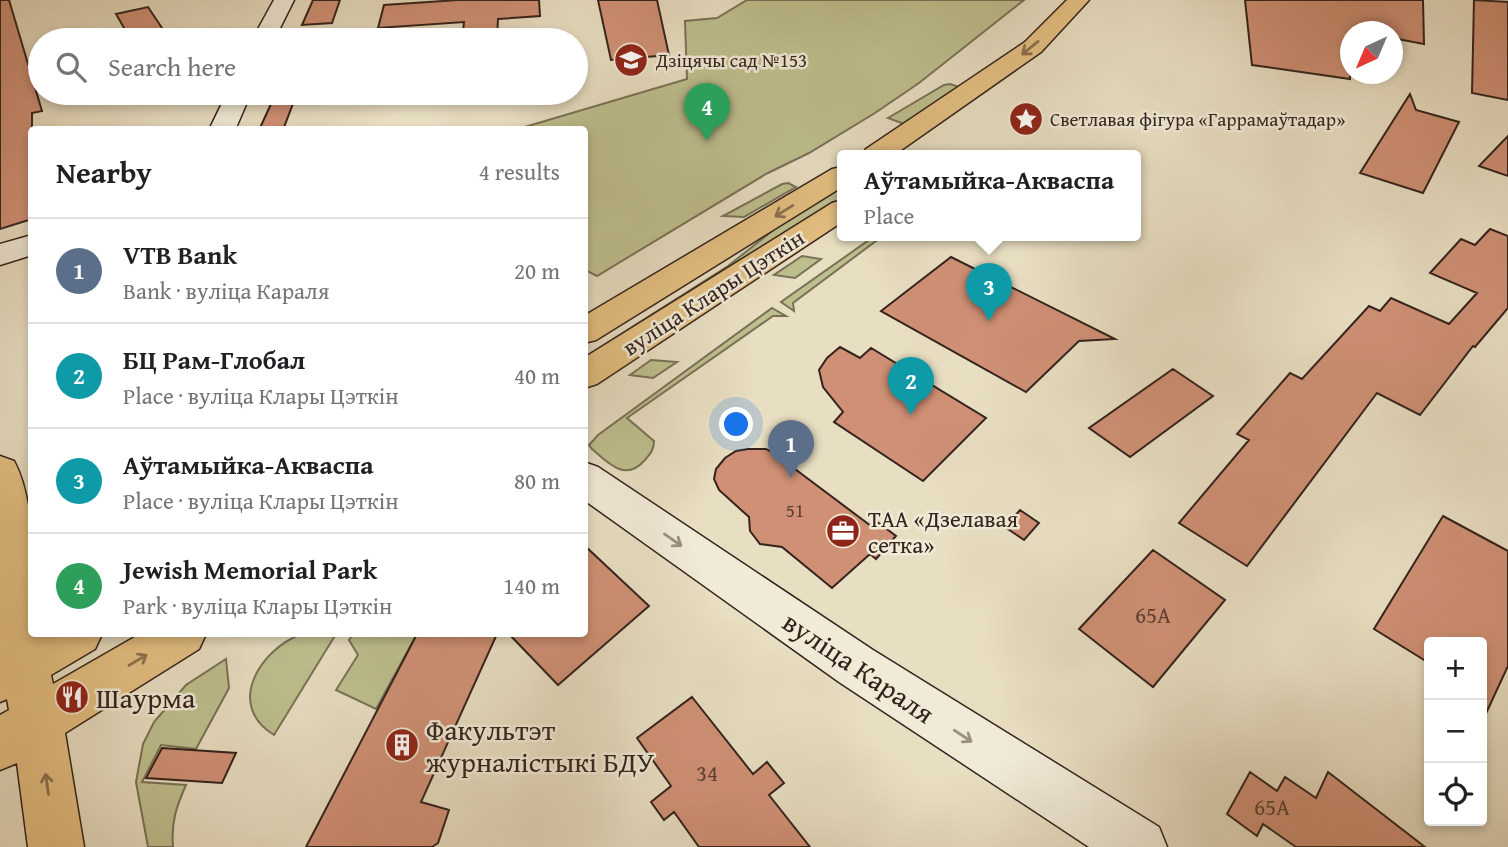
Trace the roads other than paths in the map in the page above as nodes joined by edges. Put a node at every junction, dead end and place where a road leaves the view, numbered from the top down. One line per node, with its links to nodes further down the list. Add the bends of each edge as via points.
1 (284, 0): 3 (street)
2 (1089, 3): 4 (main road, via 1051,57); 7 (main road, one-way to 7)
3 (269, 28)
4 (1007, 93)
5 (233, 105): 6 (street)
6 (224, 126)
7 (883, 150)
8 (837, 178): 12 (main road, вуліца Клары Цэткін, one-way to 12)
9 (837, 212): 13 (main road, вуліца Клары Цэткін)
10 (28, 245): 11 (street)
11 (0, 255)
12 (588, 330)
13 (588, 372)
14 (0, 472): 16 (main road)
15 (601, 490): 22 (street, вуліца Караля, one-way to 22, via 856,666)
16 (24, 582): 19 (main road)
17 (73, 637): 19 (main road)
18 (177, 637): 20 (main road, one-way to 18)
19 (12, 672): 20 (main road)
20 (19, 733): 21 (main road, one-way to 20)
21 (56, 847)
22 (1139, 847)

